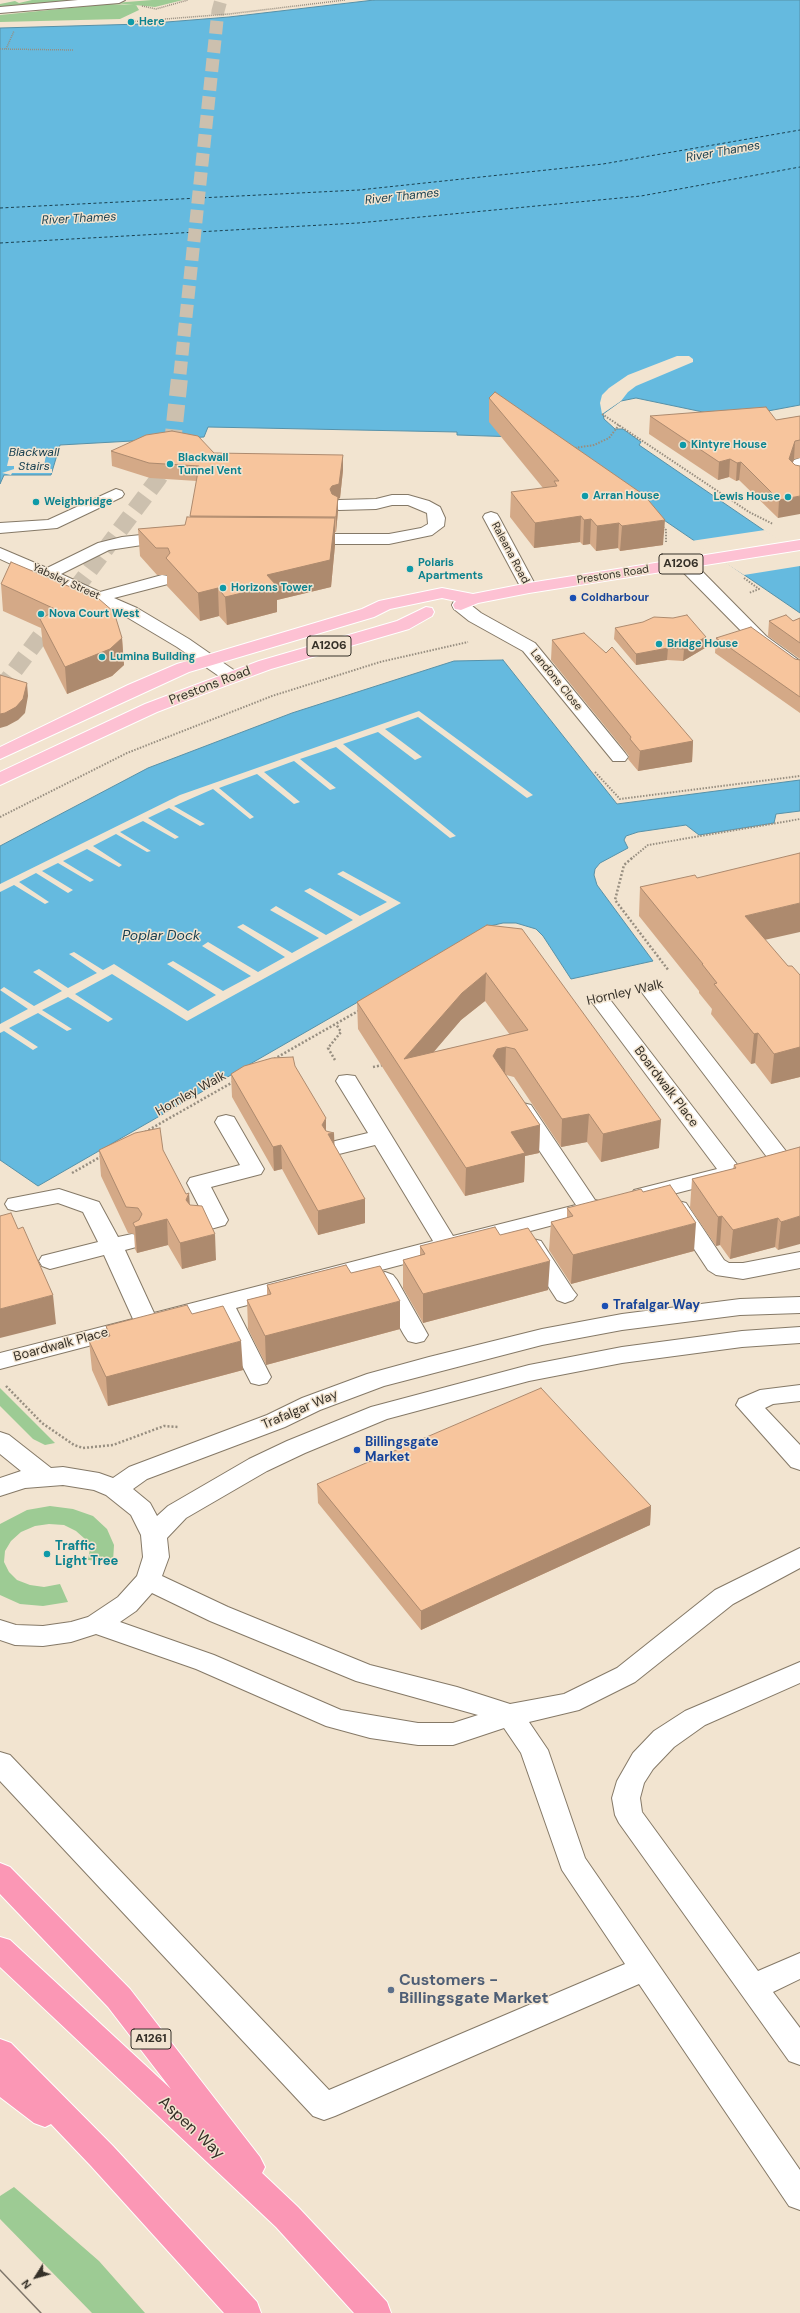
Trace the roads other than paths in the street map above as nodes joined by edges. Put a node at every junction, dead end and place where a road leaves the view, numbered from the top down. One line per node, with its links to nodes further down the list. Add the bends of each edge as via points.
1 (7, 0): 4 (street)
2 (87, 0): 5 (street)
3 (119, 0): 5 (street)
4 (0, 2)
5 (66, 5): 6 (street)
6 (0, 10)
7 (800, 464): 8 (street, via 796,476)
8 (800, 479)
9 (116, 494): 12 (street, via 51,525)
10 (339, 505): 14 (street, via 408,500 434,510 436,526 426,532 389,539)
11 (491, 517): 20 (street, Raleana Road)
12 (0, 528)
13 (187, 537): 18 (street, via 122,542 104,546)
14 (288, 539)
15 (796, 546): 17 (main road, Prestons Road / A1206)
16 (0, 553): 18 (street, Yabsley Street)
17 (684, 563): 20 (main road, Prestons Road / A1206); 26 (street, via 760,640)
18 (48, 574): 21 (street, Yabsley Street)
19 (162, 580): 21 (street)
20 (529, 588): 22 (main road, Prestons Road / A1206)
21 (100, 597): 25 (street, Yabsley Street, via 131,612)
22 (466, 602): 23 (main road, Prestons Road / A1206); 24 (main road, Prestons Road / A1206, via 442,593 385,605); 29 (street, Landons Close, via 475,617 528,647)
23 (426, 612): 24 (main road, Prestons Road / A1206); 27 (main road, Prestons Road / A1206, via 402,625)
24 (368, 613): 25 (main road, Prestons Road / A1206)
25 (207, 660): 27 (street, Yabsley Street); 28 (main road, Prestons Road / A1206, via 134,689)
26 (800, 669)
27 (232, 677): 30 (main road, Prestons Road / A1206, via 151,708)
28 (0, 754)
29 (619, 757)
30 (0, 779)
31 (650, 990): 38 (street, Boardwalk Place)
32 (601, 1001): 39 (street, Boardwalk Place)
33 (345, 1078): 36 (street)
34 (513, 1096): 42 (street)
35 (226, 1122): 43 (street, via 261,1167 198,1183 217,1220)
36 (381, 1137): 37 (street); 46 (street)
37 (335, 1148)
38 (791, 1157): 39 (street, Boardwalk Place)
39 (731, 1172): 40 (street, Boardwalk Place)
40 (664, 1189): 42 (street, Boardwalk Place); 47 (street, via 716,1265 724,1270 743,1271)
41 (16, 1204): 45 (street, via 59,1196 76,1200 91,1207)
42 (590, 1208): 44 (street, Boardwalk Place)
43 (200, 1225)
44 (520, 1226): 46 (street, Boardwalk Place); 50 (street)
45 (122, 1244): 48 (street); 53 (street)
46 (446, 1245): 49 (street, Boardwalk Place)
47 (800, 1260)
48 (50, 1262)
49 (375, 1264): 51 (street, Boardwalk Place); 54 (street)
50 (566, 1295)
51 (222, 1303): 53 (street, Boardwalk Place); 57 (street)
52 (800, 1304): 63 (street, Trafalgar Way, via 740,1307 622,1322 542,1337 429,1365 376,1380 311,1404 276,1421 138,1473)
53 (147, 1323): 56 (street, Boardwalk Place)
54 (416, 1335)
55 (800, 1335): 64 (street, via 742,1339 622,1355 529,1373 380,1413 258,1465 177,1512)
56 (0, 1361)
57 (259, 1377)
58 (800, 1393): 60 (street, via 769,1396 748,1405)
59 (0, 1441): 61 (street)
60 (800, 1461)
61 (44, 1476): 62 (street); 63 (street, via 81,1478 100,1482)
62 (1, 1485)
63 (115, 1489): 64 (street, via 141,1509)
64 (154, 1535): 66 (street, via 156,1557)
65 (800, 1557): 70 (street, via 724,1597 626,1675 569,1703)
66 (148, 1580): 67 (street, via 128,1604); 70 (street, via 219,1614 365,1674 457,1697)
67 (97, 1624): 68 (street, via 71,1632 43,1636); 70 (street, via 205,1662 336,1718 370,1727 418,1734 453,1734)
68 (0, 1630)
69 (800, 1672): 76 (street, via 695,1718 664,1739 643,1760 631,1781 626,1798 629,1815)
70 (510, 1715): 75 (street, via 534,1750 572,1862)
71 (0, 1763): 75 (street, via 324,2106)
72 (0, 1875): 82 (highway, A1261, via 119,1998)
73 (0, 1949): 82 (highway, Aspen Way / A1261)
74 (800, 1965): 76 (street)
75 (646, 1968): 81 (street)
76 (754, 1987): 78 (street)
77 (0, 2052): 80 (highway)
78 (800, 2052)
79 (0, 2080): 80 (highway)
80 (102, 2156): 83 (highway)
81 (800, 2196)
82 (287, 2217): 84 (highway, Aspen Way / A1261)
83 (245, 2313)
84 (375, 2313)

